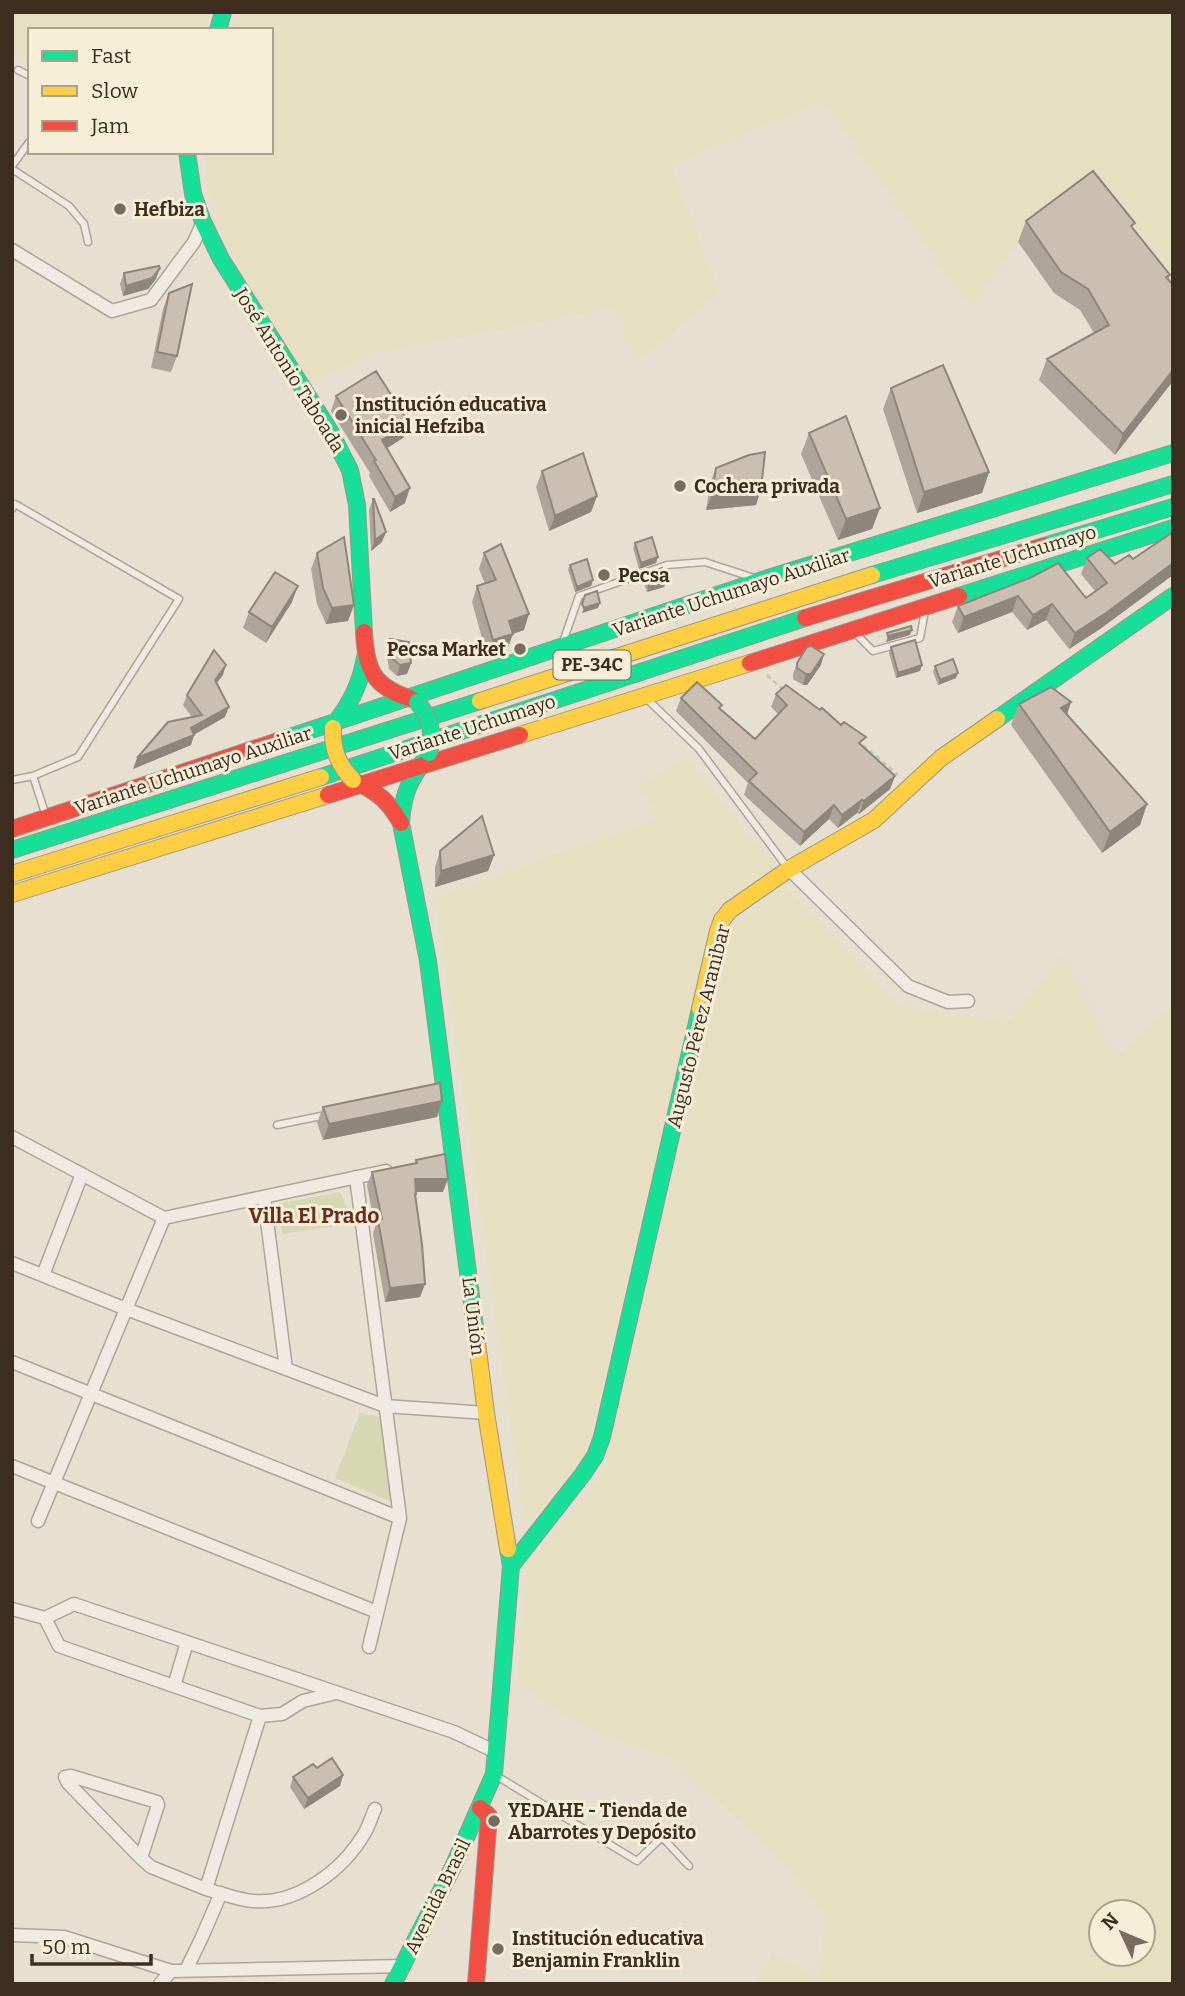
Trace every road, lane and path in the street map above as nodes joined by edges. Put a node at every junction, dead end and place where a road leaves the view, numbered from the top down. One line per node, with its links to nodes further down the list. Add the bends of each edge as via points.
1 (18, 70): 2 (lane)
2 (28, 75)
3 (28, 144): 5 (lane)
4 (184, 154): 6 (main road, José Antonio Taboada)
5 (12, 167): 7 (lane, via 69,206 85,224)
6 (203, 222): 8 (street, via 194,242 150,300 113,311); 19 (main road, José Antonio Taboada, via 350,470 357,505)
7 (88, 242)
8 (12, 250)
9 (1173, 453): 14 (main road, Variante Uchumayo Auxiliar)
10 (1173, 484): 34 (main road, Variante Uchumayo / PE-34C, via 806,595)
11 (1173, 507): 36 (main road, Variante Uchumayo / PE-34C, via 800,620)
12 (12, 509): 27 (lane, via 15,504 179,598 78,757)
13 (1173, 528): 16 (main road)
14 (762, 580): 18 (main road, Variante Uchumayo Auxiliar); 18 (lane, via 705,562 667,565 579,596)
15 (1173, 596): 30 (main road, Augusto Pérez Aranibar, via 941,758)
16 (926, 606): 17 (main road); 17 (lane, via 920,638 873,651)
17 (852, 630): 20 (main road)
18 (561, 648): 23 (main road, Variante Uchumayo Auxiliar)
19 (365, 650): 23 (main road, José Antonio Taboada, via 368,669 378,684); 24 (main road, José Antonio Taboada, via 358,690)
20 (756, 661): 21 (main road); 22 (path)
21 (644, 696): 26 (main road); 35 (lane, via 699,749)
22 (790, 697)
23 (414, 700): 24 (main road, Variante Uchumayo Auxiliar); 26 (main road, bridge, via 432,726)
24 (334, 726): 29 (main road, bridge, via 335,757); 31 (main road, Variante Uchumayo Auxiliar)
25 (862, 744): 30 (path)
26 (426, 759): 29 (main road); 32 (main road, La Unión, via 409,782)
27 (33, 776): 28 (lane); 31 (lane)
28 (12, 780)
29 (356, 782): 32 (main road, La Unión, via 377,792); 37 (main road)
30 (911, 786): 35 (main road, Augusto Pérez Aranibar, via 874,820)
31 (46, 818): 33 (main road, Variante Uchumayo Auxiliar)
32 (401, 823): 54 (main road, La Unión, via 428,961 440,1092)
33 (12, 830)
34 (12, 850)
35 (789, 869): 38 (street, via 908,986 948,1002); 59 (main road, Augusto Pérez Aranibar, via 722,920 602,1437 583,1475)
36 (12, 874)
37 (12, 894)
38 (968, 1001)
39 (332, 1114): 40 (lane)
40 (277, 1125)
41 (12, 1137): 43 (street)
42 (402, 1167): 44 (street)
43 (82, 1174): 46 (street); 48 (street)
44 (356, 1177): 45 (street); 53 (street)
45 (264, 1197): 46 (street); 51 (street)
46 (164, 1217): 49 (street)
47 (12, 1263): 48 (street)
48 (43, 1275): 49 (street)
49 (126, 1309): 51 (street); 52 (street)
50 (12, 1363): 52 (street)
51 (286, 1369): 53 (street)
52 (91, 1394): 56 (street); 57 (street)
53 (385, 1406): 54 (street); 57 (street)
54 (486, 1413): 59 (main road, La Unión)
55 (12, 1466): 56 (street)
56 (54, 1483): 58 (street); 61 (street)
57 (400, 1518): 61 (street)
58 (38, 1521)
59 (511, 1566): 68 (main road, La Unión)
60 (12, 1609): 62 (street)
61 (377, 1612): 64 (street)
62 (45, 1618): 63 (street, via 74,1604); 65 (street, via 59,1646)
63 (187, 1642): 65 (street); 66 (street)
64 (369, 1647)
65 (174, 1686): 67 (street)
66 (338, 1693): 67 (street, via 303,1701 282,1714); 68 (street, via 454,1732)
67 (260, 1716): 74 (street)
68 (496, 1752): 69 (main road, La Unión)
69 (494, 1774): 70 (main road, La Unión); 73 (lane, via 637,1861 662,1837)
70 (480, 1808): 77 (main road, Avenida Brasil); 82 (main road, via 489,1816)
71 (375, 1809): 75 (street, via 365,1834 341,1866 317,1883 272,1900 253,1901)
72 (141, 1858): 72 (street, via 68,1783 65,1777 158,1802); 74 (street, via 151,1867)
73 (689, 1866)
74 (206, 1889): 75 (street)
75 (220, 1893): 78 (street)
76 (12, 1935): 79 (street, via 64,1937)
77 (402, 1966): 78 (street); 81 (main road, Avenida Brasil)
78 (186, 1970): 79 (street)
79 (171, 1971): 80 (street)
80 (160, 1984)
81 (393, 1984)
82 (475, 1984)

